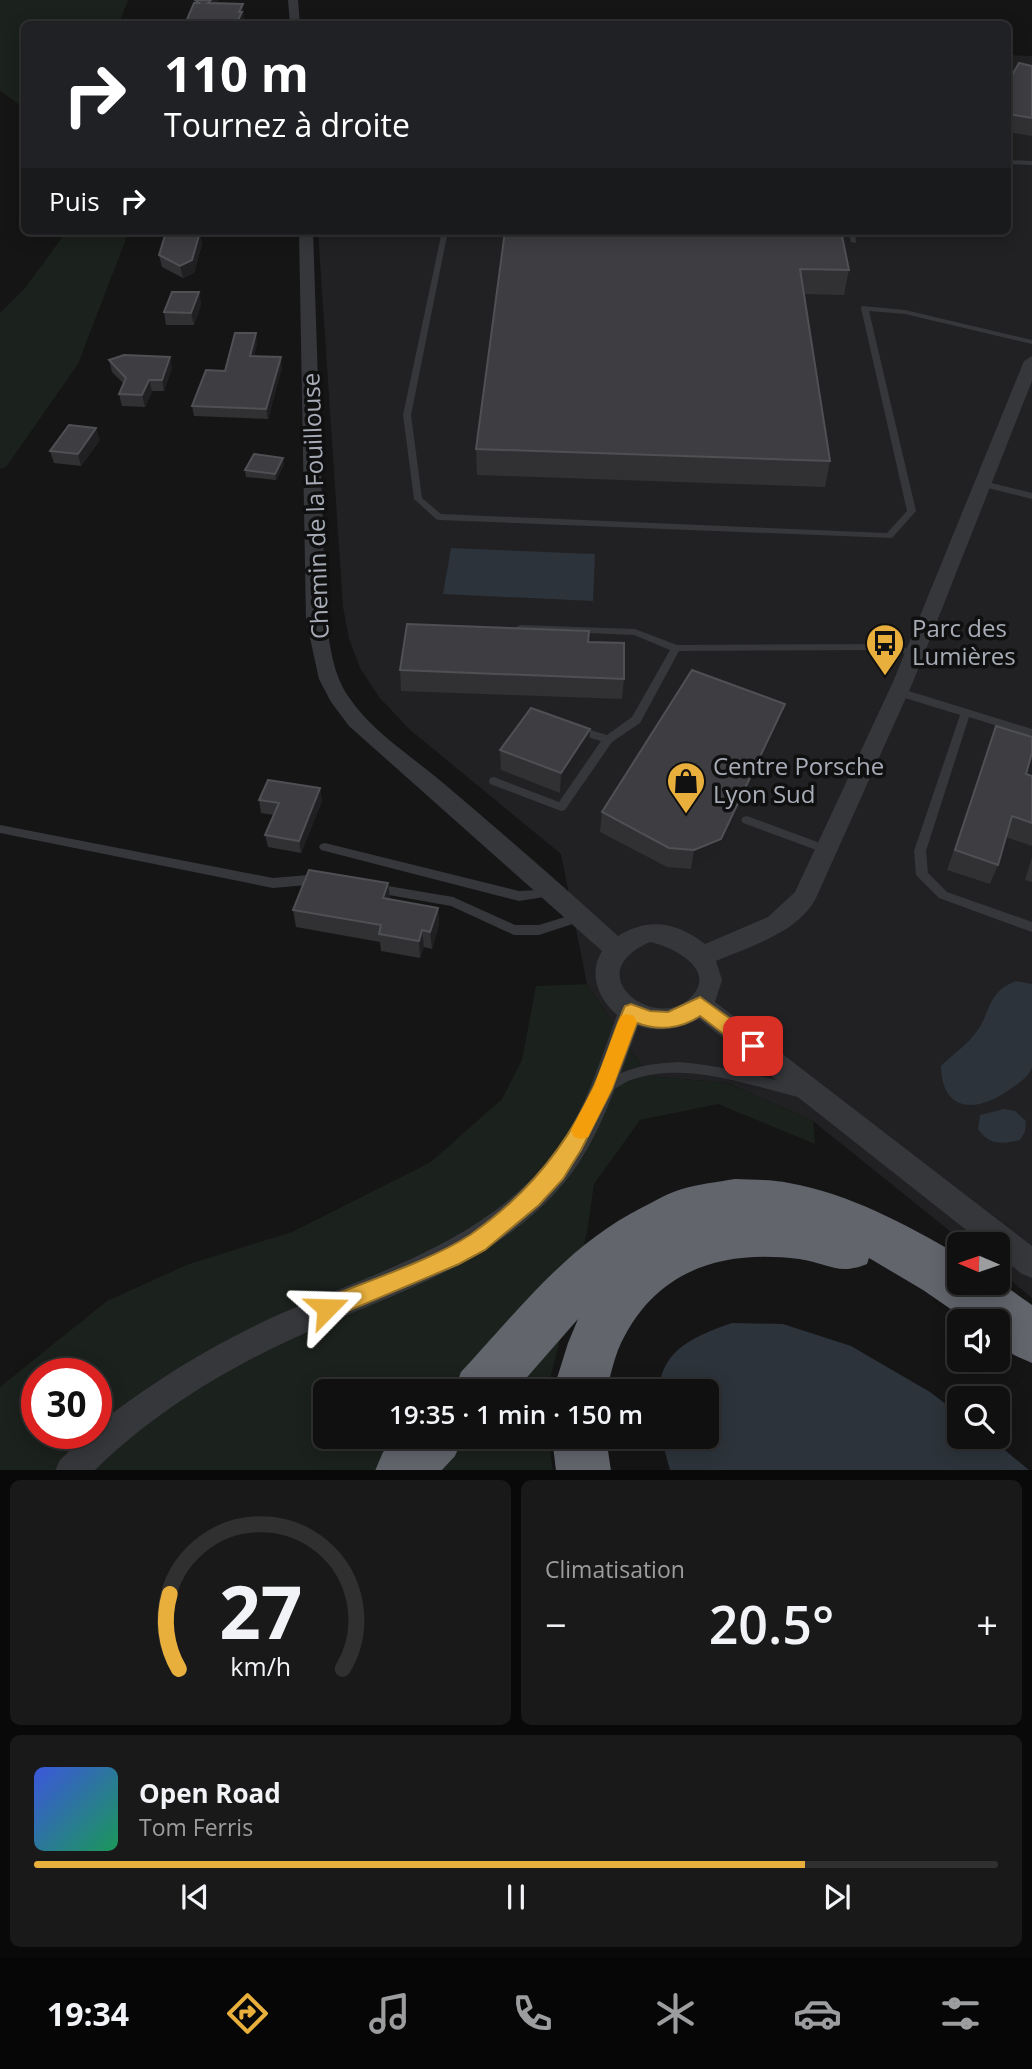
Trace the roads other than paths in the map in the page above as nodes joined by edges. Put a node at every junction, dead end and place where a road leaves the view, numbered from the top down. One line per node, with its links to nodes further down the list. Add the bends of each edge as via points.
1 (293, 0): 2 (street)
2 (295, 21)
3 (1011, 74): 4 (lane)
4 (1032, 78)
5 (1011, 162): 6 (lane)
6 (1032, 163)
7 (306, 235): 29 (street, Chemin de la Fouillouse, via 316,620 328,676 339,699 363,726)
8 (444, 235): 11 (lane, via 407,415 418,499 439,517 889,536 912,511 865,308)
9 (853, 235): 10 (lane)
10 (855, 242)
11 (1032, 342)
12 (1032, 361): 13 (street)
13 (983, 484): 14 (lane); 17 (street)
14 (1032, 496)
15 (521, 628): 16 (lane, via 635,632)
16 (676, 648): 17 (lane, via 888,647); 22 (lane, via 636,720)
17 (915, 653): 18 (street)
18 (899, 692): 19 (lane); 27 (street)
19 (966, 712): 21 (lane); 32 (lane, via 920,851 922,875 943,895)
20 (562, 725): 22 (lane)
21 (1032, 733)
22 (608, 739): 23 (lane, via 561,807)
23 (494, 781)
24 (747, 820): 27 (lane)
25 (0, 829): 28 (lane, via 273,883)
26 (325, 847): 29 (lane, via 519,896 540,894)
27 (827, 850): 34 (street, via 804,898 776,924)
28 (328, 881)
29 (549, 887): 31 (street, Chemin de la Fouillouse)
30 (370, 888): 31 (lane, via 453,902 514,930 539,930)
31 (582, 917): 33 (street, Chemin de la Fouillouse)
32 (1032, 927)
33 (616, 949): 34 (street, via 631,937 650,932 689,942); 36 (street, via 609,961 610,989)
34 (702, 956): 35 (street, via 710,981)
35 (700, 1005): 36 (street, via 668,1020); 38 (street)
36 (631, 1012): 37 (street)
37 (602, 1089): 38 (lane, via 633,1073 697,1068); 48 (street, via 556,1172 477,1242 241,1349 158,1401)
38 (814, 1095): 39 (street)
39 (1032, 1264)
40 (959, 1309): 45 (highway, via 907,1275 848,1247 781,1231 742,1231 681,1247 644,1271 606,1314)
41 (1032, 1337): 44 (highway, via 953,1280 878,1236 797,1206 729,1203 666,1217 628,1240 576,1286)
42 (1010, 1345): 43 (highway)
43 (1032, 1363)
44 (491, 1379)
45 (582, 1379)
46 (424, 1449): 49 (highway)
47 (581, 1449): 50 (highway)
48 (72, 1470)
49 (403, 1470)
50 (584, 1470)

